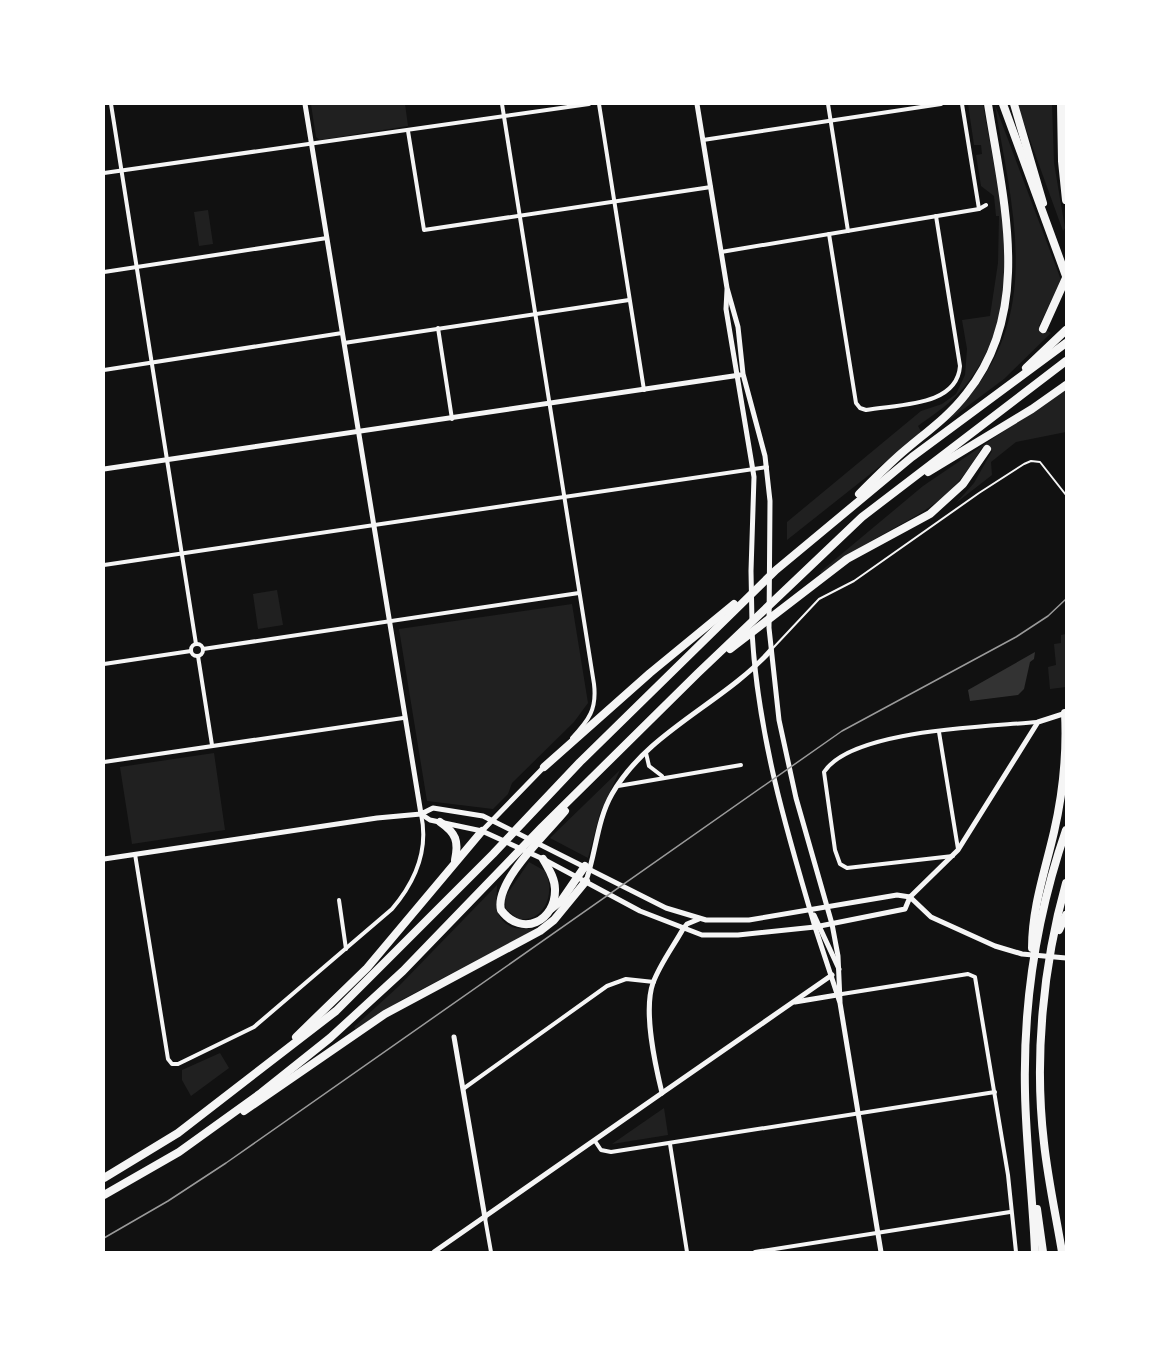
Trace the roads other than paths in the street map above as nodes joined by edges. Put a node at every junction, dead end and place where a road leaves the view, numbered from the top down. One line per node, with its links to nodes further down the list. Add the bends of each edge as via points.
1 (111, 104): 19 (street)
2 (305, 104): 18 (main road)
3 (502, 104): 14 (street)
4 (589, 104): 14 (street)
5 (599, 104): 23 (street)
6 (697, 104): 17 (main road)
7 (828, 104): 15 (street)
8 (941, 104): 15 (street)
9 (962, 104): 25 (street)
10 (988, 104): 63 (highway, via 1010,267 1002,323 992,351 972,387 949,414 895,459)
11 (1004, 104): 30 (highway)
12 (1014, 104): 30 (highway)
13 (1061, 104): 22 (highway)
14 (504, 117): 16 (street); 26 (street)
15 (831, 121): 17 (street); 28 (street)
16 (408, 131): 18 (street); 26 (street, via 424,230)
17 (703, 140): 21 (main road)
18 (312, 144): 19 (street); 31 (main road)
19 (122, 170): 20 (street); 33 (street)
20 (104, 173)
21 (711, 187): 23 (street); 32 (main road)
22 (1066, 200)
23 (614, 201): 26 (street); 36 (street)
24 (986, 205): 25 (street)
25 (979, 209): 27 (street)
26 (519, 216): 37 (street)
27 (936, 216): 28 (street); 29 (street, via 958,359 956,381 940,397 866,410 856,403)
28 (848, 231): 29 (street)
29 (829, 234): 32 (street)
30 (1050, 234): 35 (highway)
31 (327, 238): 33 (street); 41 (main road)
32 (721, 252): 47 (main road, via 726,309)
33 (137, 267): 34 (street); 45 (street)
34 (104, 272)
35 (1066, 277): 39 (highway)
36 (630, 300): 37 (street); 49 (street)
37 (534, 314): 38 (street); 51 (street)
38 (438, 328): 42 (street); 52 (street)
39 (1043, 329)
40 (1066, 330): 50 (highway)
41 (342, 333): 42 (main road); 45 (street)
42 (344, 343): 53 (main road)
43 (1066, 343): 50 (highway)
44 (1066, 362): 59 (highway)
45 (153, 363): 46 (street); 55 (street)
46 (104, 370)
47 (740, 375): 49 (main road); 56 (main road, via 761,434); 58 (main road)
48 (1066, 385): 59 (highway)
49 (645, 390): 51 (main road)
50 (998, 393): 63 (highway)
51 (548, 405): 52 (main road); 61 (street)
52 (452, 419): 53 (main road)
53 (358, 432): 55 (main road); 62 (main road)
54 (987, 449): 69 (highway, via 963,484 938,509 857,553)
55 (168, 460): 57 (main road); 64 (street)
56 (766, 467): 58 (street); 72 (main road, via 770,501)
57 (104, 469)
58 (753, 469): 61 (street); 76 (main road, via 751,571)
59 (891, 494): 69 (highway)
60 (1066, 495): 72 (lane, via 1040,462 1024,464 854,581 819,599)
61 (564, 497): 62 (street); 66 (street)
62 (373, 526): 64 (street); 68 (main road)
63 (820, 532): 67 (highway)
64 (181, 554): 65 (street); 70 (street)
65 (104, 565)
66 (579, 593): 68 (street); 85 (street, via 596,696 592,715)
67 (732, 609): 85 (highway, via 650,673); 126 (highway, via 336,1011)
68 (388, 622): 71 (street); 78 (main road)
69 (733, 643): 91 (highway, via 698,673)
70 (196, 644): 71 (street); 73 (street)
71 (203, 649): 74 (street)
72 (771, 650): 76 (main road); 106 (main road, via 788,765)
73 (190, 651): 74 (street); 75 (street)
74 (198, 657): 81 (street)
75 (104, 664)
76 (755, 668): 82 (main road); 107 (main road, via 767,755)
77 (1066, 713): 79 (main road); 119 (highway, via 1059,806 1032,921)
78 (403, 718): 81 (street); 88 (main road)
79 (1038, 722): 80 (street); 94 (main road)
80 (939, 732): 94 (street); 96 (street, via 871,742 831,763 824,778 840,864 847,868)
81 (212, 745): 83 (street)
82 (646, 753): 86 (street, via 649,766); 87 (main road)
83 (104, 762)
84 (741, 765): 86 (street)
85 (544, 767): 89 (main road)
86 (663, 776): 87 (street, via 656,781)
87 (617, 786): 100 (main road, via 605,808)
88 (421, 814): 89 (main road, via 433,808 452,809); 90 (main road); 95 (main road); 117 (street, via 422,846 410,885 392,909)
89 (492, 820): 93 (main road); 100 (main road)
90 (440, 822): 93 (main road); 99 (highway, via 453,832 457,841)
91 (545, 829): 108 (highway, via 501,893 501,910 514,923 524,925 540,920); 134 (highway, via 330,1038)
92 (1066, 830): 119 (highway, via 1047,894)
93 (482, 831): 98 (main road); 99 (highway)
94 (958, 850): 96 (main road)
95 (135, 854): 97 (main road); 117 (street, via 168,1059 172,1064 254,1027)
96 (953, 856): 104 (main road)
97 (104, 859)
98 (543, 859): 101 (main road); 108 (highway, via 555,889)
99 (454, 861): 126 (highway, via 367,968)
100 (588, 867): 101 (highway); 102 (main road); 111 (main road, via 666,908)
101 (576, 876): 102 (main road); 108 (highway, via 561,901)
102 (586, 881): 114 (main road); 134 (highway, via 540,931 385,1014 284,1086)
103 (1066, 883): 116 (highway)
104 (910, 897): 106 (main road, via 897,895); 112 (main road, via 905,909); 118 (main road, via 931,917 1012,952)
105 (339, 900): 117 (street)
106 (827, 906): 107 (main road); 112 (main road)
107 (810, 909): 110 (main road); 113 (main road)
108 (548, 912)
109 (1066, 915): 116 (highway)
110 (768, 917): 111 (main road); 115 (main road)
111 (701, 919): 114 (main road)
112 (832, 924): 113 (main road); 120 (main road)
113 (818, 926): 115 (main road); 120 (main road); 121 (main road)
114 (683, 929): 115 (main road, via 718,936); 122 (main road)
115 (771, 932)
116 (1054, 939): 148 (highway, via 1044,1006 1041,1101)
117 (346, 950)
118 (1066, 958)
119 (1033, 965): 133 (highway, via 1025,1045)
120 (839, 969): 123 (main road)
121 (832, 975): 123 (main road); 124 (main road)
122 (654, 982): 127 (street, via 626,979 607,986); 129 (main road, via 650,1018)
123 (839, 994): 124 (main road); 128 (street, via 974,975); 130 (main road)
124 (793, 1002): 129 (main road)
125 (454, 1037): 127 (main road)
126 (263, 1069): 135 (highway, via 178,1133)
127 (463, 1089): 138 (main road)
128 (995, 1092): 130 (street); 137 (street)
129 (662, 1093): 131 (main road)
130 (859, 1115): 132 (street); 139 (main road)
131 (595, 1141): 132 (street, via 602,1150 611,1152); 138 (main road)
132 (669, 1144): 142 (street)
133 (1028, 1148): 146 (highway); 147 (highway)
134 (179, 1152): 136 (highway)
135 (104, 1178)
136 (104, 1195)
137 (1010, 1212): 139 (street); 145 (street)
138 (485, 1218): 140 (main road); 141 (street)
139 (878, 1234): 143 (street); 144 (main road)
140 (434, 1252)
141 (490, 1252)
142 (687, 1252)
143 (755, 1252)
144 (881, 1252)
145 (1016, 1252)
146 (1035, 1252)
147 (1044, 1252)
148 (1062, 1252)

